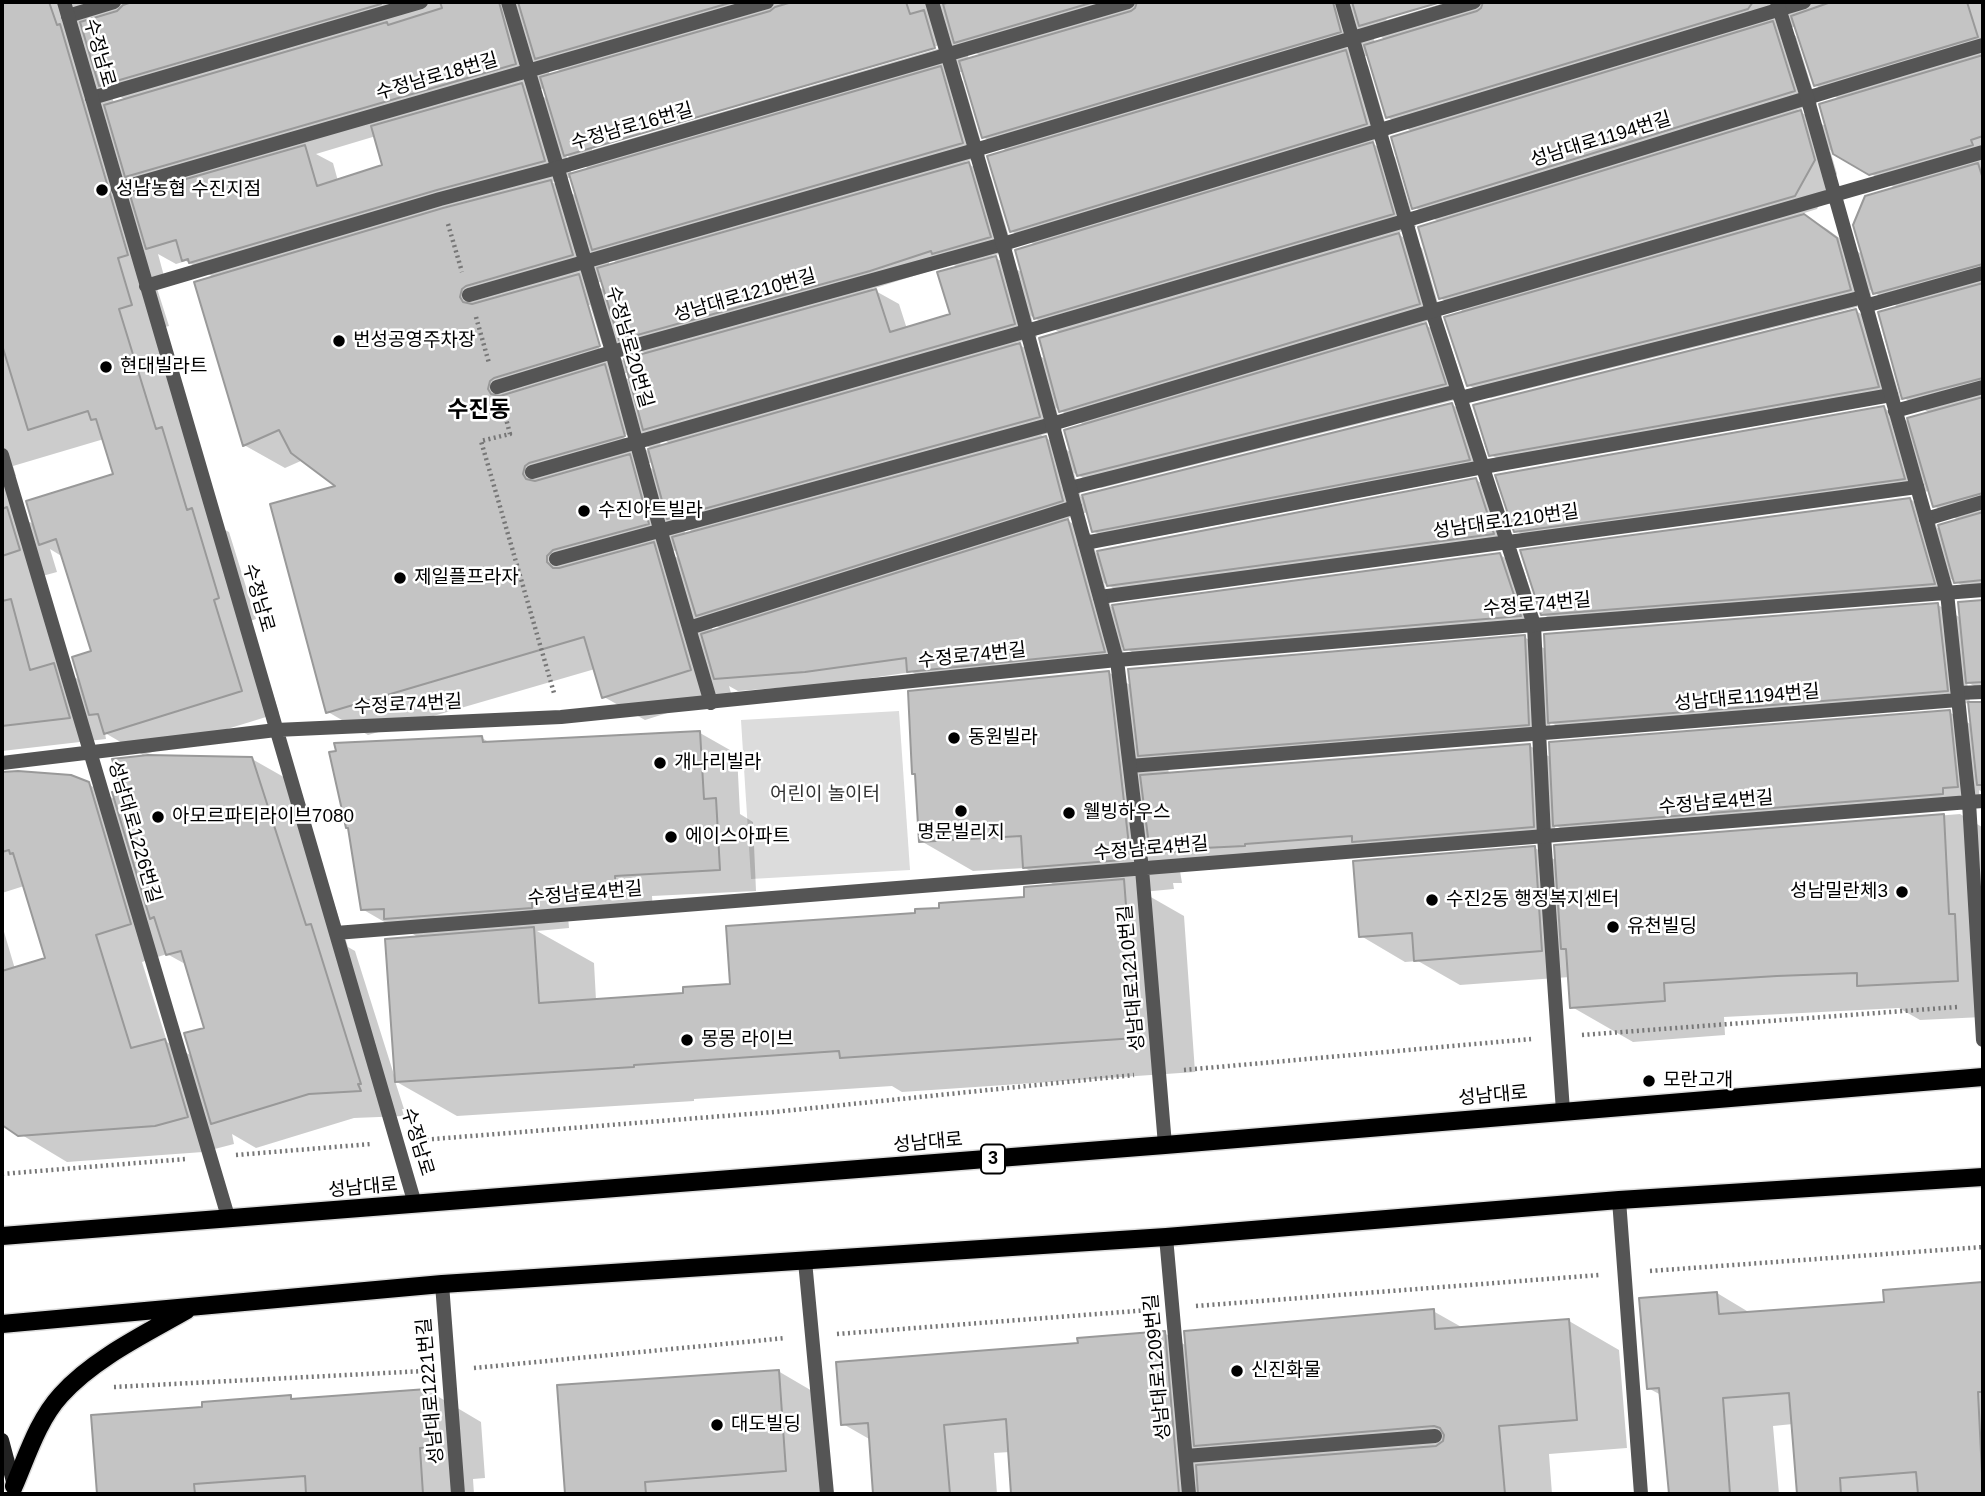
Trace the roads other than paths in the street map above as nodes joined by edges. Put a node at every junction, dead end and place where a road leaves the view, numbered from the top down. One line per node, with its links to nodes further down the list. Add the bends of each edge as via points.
1 (114, 2): 11 (street)
2 (421, 2): 17 (street)
3 (508, 2): 15 (street, 수정남로20번길)
4 (767, 2): 15 (street, 수정남로18번길)
5 (932, 2): 14 (street, 성남대로1210번길)
6 (1128, 2): 14 (street, 수정남로16번길)
7 (1342, 2): 12 (street)
8 (1474, 2): 12 (street)
9 (1804, 2): 10 (street)
10 (1778, 5): 16 (street); 18 (street)
11 (66, 9): 17 (street, 수정남로)
12 (1352, 37): 18 (street); 19 (street)
13 (1983, 45): 16 (street, 성남대로1194번길)
14 (947, 56): 19 (street, 성남대로1210번길); 21 (street, 수정남로16번길)
15 (528, 71): 21 (street, 수정남로20번길); 22 (street, 수정남로18번길)
16 (1807, 97): 23 (street); 24 (street, 성남대로1194번길)
17 (92, 98): 22 (street, 수정남로)
18 (1379, 130): 24 (street); 25 (street, 성남대로1210번길)
19 (975, 150): 25 (street, 성남대로1210번길); 26 (street)
20 (1983, 152): 23 (street)
21 (557, 168): 26 (street, 수정남로20번길); 28 (street, 수정남로16번길)
22 (118, 189): 28 (street, 수정남로)
23 (1833, 195): 30 (street); 31 (street)
24 (1406, 221): 31 (street); 32 (street)
25 (1003, 244): 32 (street, 성남대로1210번길); 33 (street, 성남대로1210번길)
26 (584, 261): 29 (street); 33 (street, 수정남로20번길)
27 (1983, 273): 30 (street)
28 (146, 286): 62 (street, 수정남로)
29 (469, 295)
30 (1864, 302): 36 (street); 37 (street)
31 (1432, 311): 36 (street); 39 (street)
32 (1028, 332): 39 (street, 성남대로1210번길); 40 (street)
33 (612, 352): 34 (street, 성남대로1210번길); 40 (street, 수정남로20번길)
34 (497, 387)
35 (1983, 387): 38 (street)
36 (1459, 394): 42 (street); 45 (street)
37 (1891, 395): 38 (street); 42 (street)
38 (1895, 411): 44 (street)
39 (1052, 424): 45 (street, 성남대로1210번길); 49 (street)
40 (636, 442): 43 (street); 49 (street, 수정남로20번길)
41 (2, 455): 64 (street, 성남대로1226번길)
42 (1482, 467): 50 (street); 51 (street)
43 (532, 472)
44 (1917, 487): 48 (street); 50 (street, 성남대로1210번길)
45 (1070, 488): 47 (street, 성남대로1210번길)
46 (1983, 502): 48 (street)
47 (1075, 507): 51 (street, 성남대로1210번길); 57 (street)
48 (1926, 519): 54 (street)
49 (660, 529): 52 (street); 57 (street, 수정남로20번길)
50 (1507, 541): 55 (street, 성남대로1210번길); 56 (street)
51 (1085, 543): 55 (street, 성남대로1210번길)
52 (556, 559)
53 (1983, 590): 54 (street, 수정로74번길)
54 (1947, 593): 56 (street, 수정로74번길); 60 (street)
55 (1100, 597): 58 (street, 성남대로1210번길)
56 (1534, 625): 58 (street, 수정로74번길); 63 (street)
57 (689, 628): 61 (street, 수정남로20번길)
58 (1117, 660): 61 (street, 수정로74번길); 66 (street, 성남대로1210번길)
59 (1983, 692): 60 (street, 성남대로1194번길)
60 (1958, 697): 63 (street, 성남대로1194번길); 67 (street)
61 (712, 703): 62 (street, 수정로74번길, via 561,717)
62 (276, 730): 64 (street, 수정로74번길); 70 (street, 수정남로)
63 (1539, 734): 66 (street); 68 (street)
64 (91, 754): 65 (street, 수정로74번길); 78 (street, 성남대로1226번길)
65 (2, 763)
66 (1130, 766): 69 (street, 성남대로1210번길)
67 (1976, 801): 68 (street, 수정남로4번길); 71 (street)
68 (1544, 836): 69 (street, 수정남로4번길); 73 (street)
69 (1142, 869): 70 (street, 수정남로4번길); 74 (street, 성남대로1210번길)
70 (335, 933): 77 (street, 수정남로)
71 (1983, 1040)
72 (1983, 1077): 73 (main road, 성남대로 / 3)
73 (1563, 1111): 74 (main road, 성남대로 / 3)
74 (1165, 1145): 77 (main road, 성남대로 / 3)
75 (1983, 1177): 76 (main road)
76 (1619, 1200): 80 (main road); 92 (street)
77 (415, 1205): 78 (main road, 성남대로 / 3)
78 (229, 1220): 79 (main road, 성남대로 / 3)
79 (2, 1236)
80 (1166, 1237): 81 (main road); 87 (street, 성남대로1209번길)
81 (806, 1261): 82 (main road); 90 (street)
82 (442, 1284): 83 (main road); 89 (street, 성남대로1221번길)
83 (192, 1306): 84 (main road); 88 (main road, via 92,1367 60,1395 41,1425)
84 (2, 1324)
85 (1435, 1436): 87 (street)
86 (2, 1440): 88 (main road)
87 (1186, 1456): 91 (street, 성남대로1209번길)
88 (15, 1490)
89 (458, 1494)
90 (827, 1494)
91 (1189, 1494)
92 (1641, 1494)

